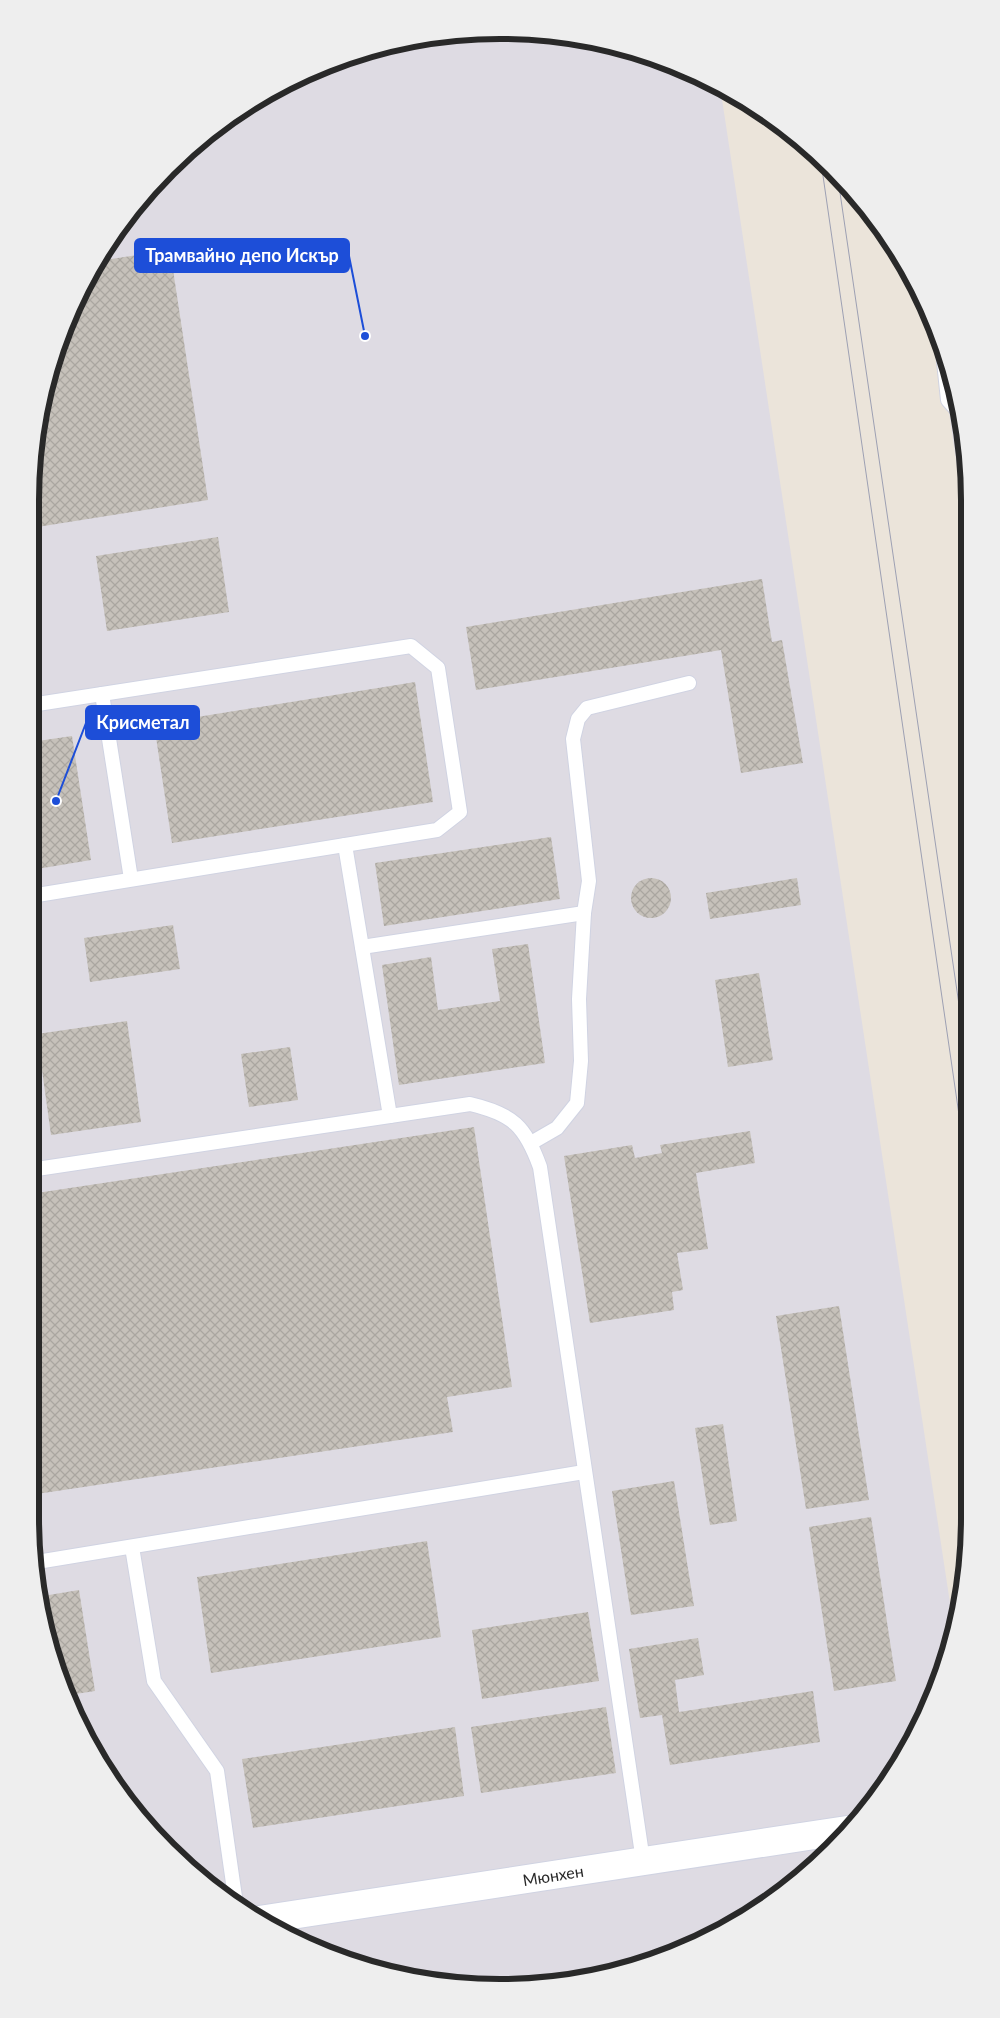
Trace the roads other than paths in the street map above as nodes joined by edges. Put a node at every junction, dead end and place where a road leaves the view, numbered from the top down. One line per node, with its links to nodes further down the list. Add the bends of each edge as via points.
1 (946, 381): 2 (lane)
2 (950, 403)
3 (688, 683): 9 (lane, via 587,708 578,720 573,738 589,881)
4 (102, 694): 5 (lane); 6 (lane, via 411,646 438,668 460,812 437,830); 7 (lane)
5 (39, 704)
6 (345, 845): 7 (lane); 10 (lane)
7 (132, 879): 8 (lane)
8 (39, 895)
9 (584, 913): 10 (lane); 12 (lane, via 577,1103 557,1128)
10 (362, 947): 11 (lane)
11 (390, 1116): 12 (lane, via 470,1104 494,1110 516,1123); 13 (lane)
12 (531, 1143): 14 (lane, via 540,1167)
13 (39, 1169)
14 (584, 1472): 15 (lane); 18 (lane)
15 (132, 1547): 16 (lane); 19 (lane, via 154,1682 217,1771)
16 (41, 1561)
17 (838, 1831): 18 (street, Мюнхен)
18 (643, 1861): 20 (street, Мюнхен)
19 (235, 1895)
20 (271, 1918)

